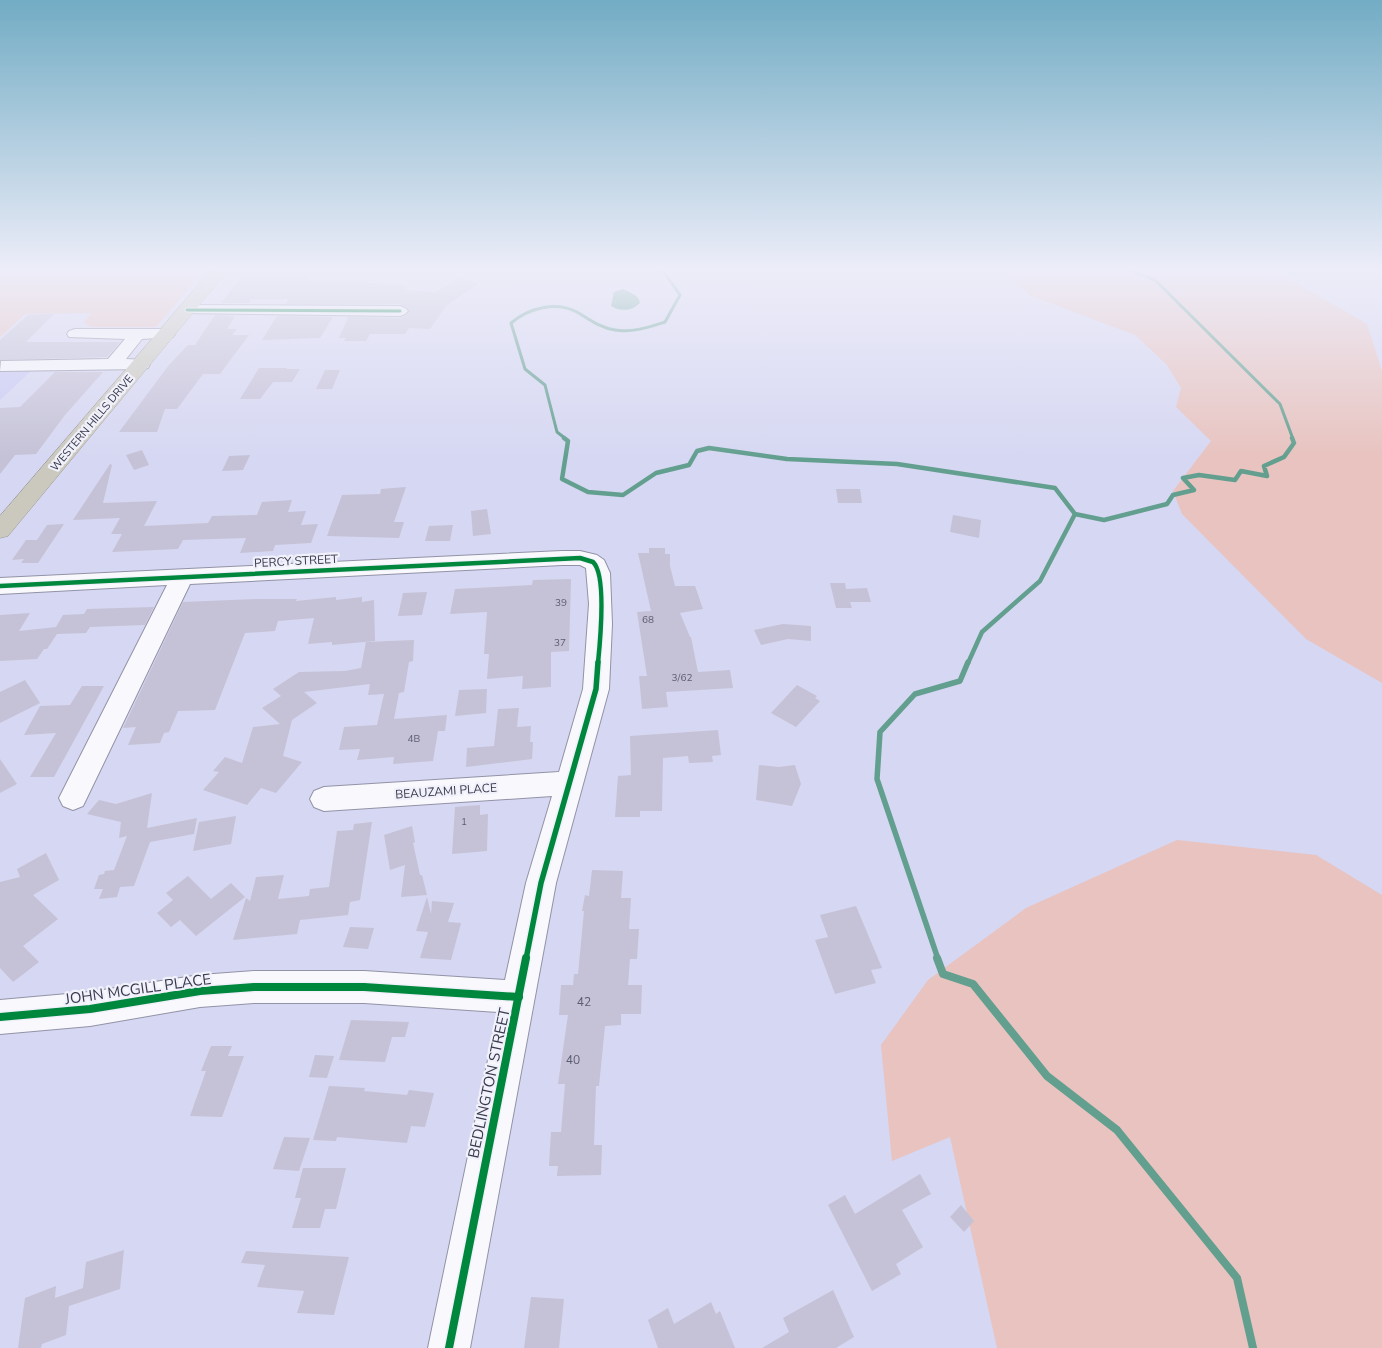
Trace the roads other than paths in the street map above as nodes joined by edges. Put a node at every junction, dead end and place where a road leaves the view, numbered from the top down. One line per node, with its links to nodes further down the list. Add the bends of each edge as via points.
1 (169, 331): 4 (highway, WESTERN HILLS DRIVE)
2 (74, 334): 3 (street)
3 (138, 334): 4 (street); 6 (street)
4 (166, 334): 5 (highway, WESTERN HILLS DRIVE)
5 (142, 364): 6 (street); 8 (highway, WESTERN HILLS DRIVE)
6 (112, 365): 7 (street)
7 (1, 366)
8 (0, 531)
9 (593, 562): 10 (street, PERCY STREET, via 562,558); 12 (street, BEDLINGTON STREET, via 598,566 600,582 596,689)
10 (182, 577): 11 (street, PERCY STREET); 13 (street)
11 (0, 586)
12 (569, 783): 14 (street, BEAUZAMI PLACE); 15 (street, BEDLINGTON STREET, via 541,884)
13 (73, 798)
14 (324, 799)
15 (519, 997): 16 (street, JOHN MCGILL PLACE, via 364,987 254,987 200,991 90,1009); 17 (street, BEDLINGTON STREET)
16 (0, 1017)
17 (449, 1348)

